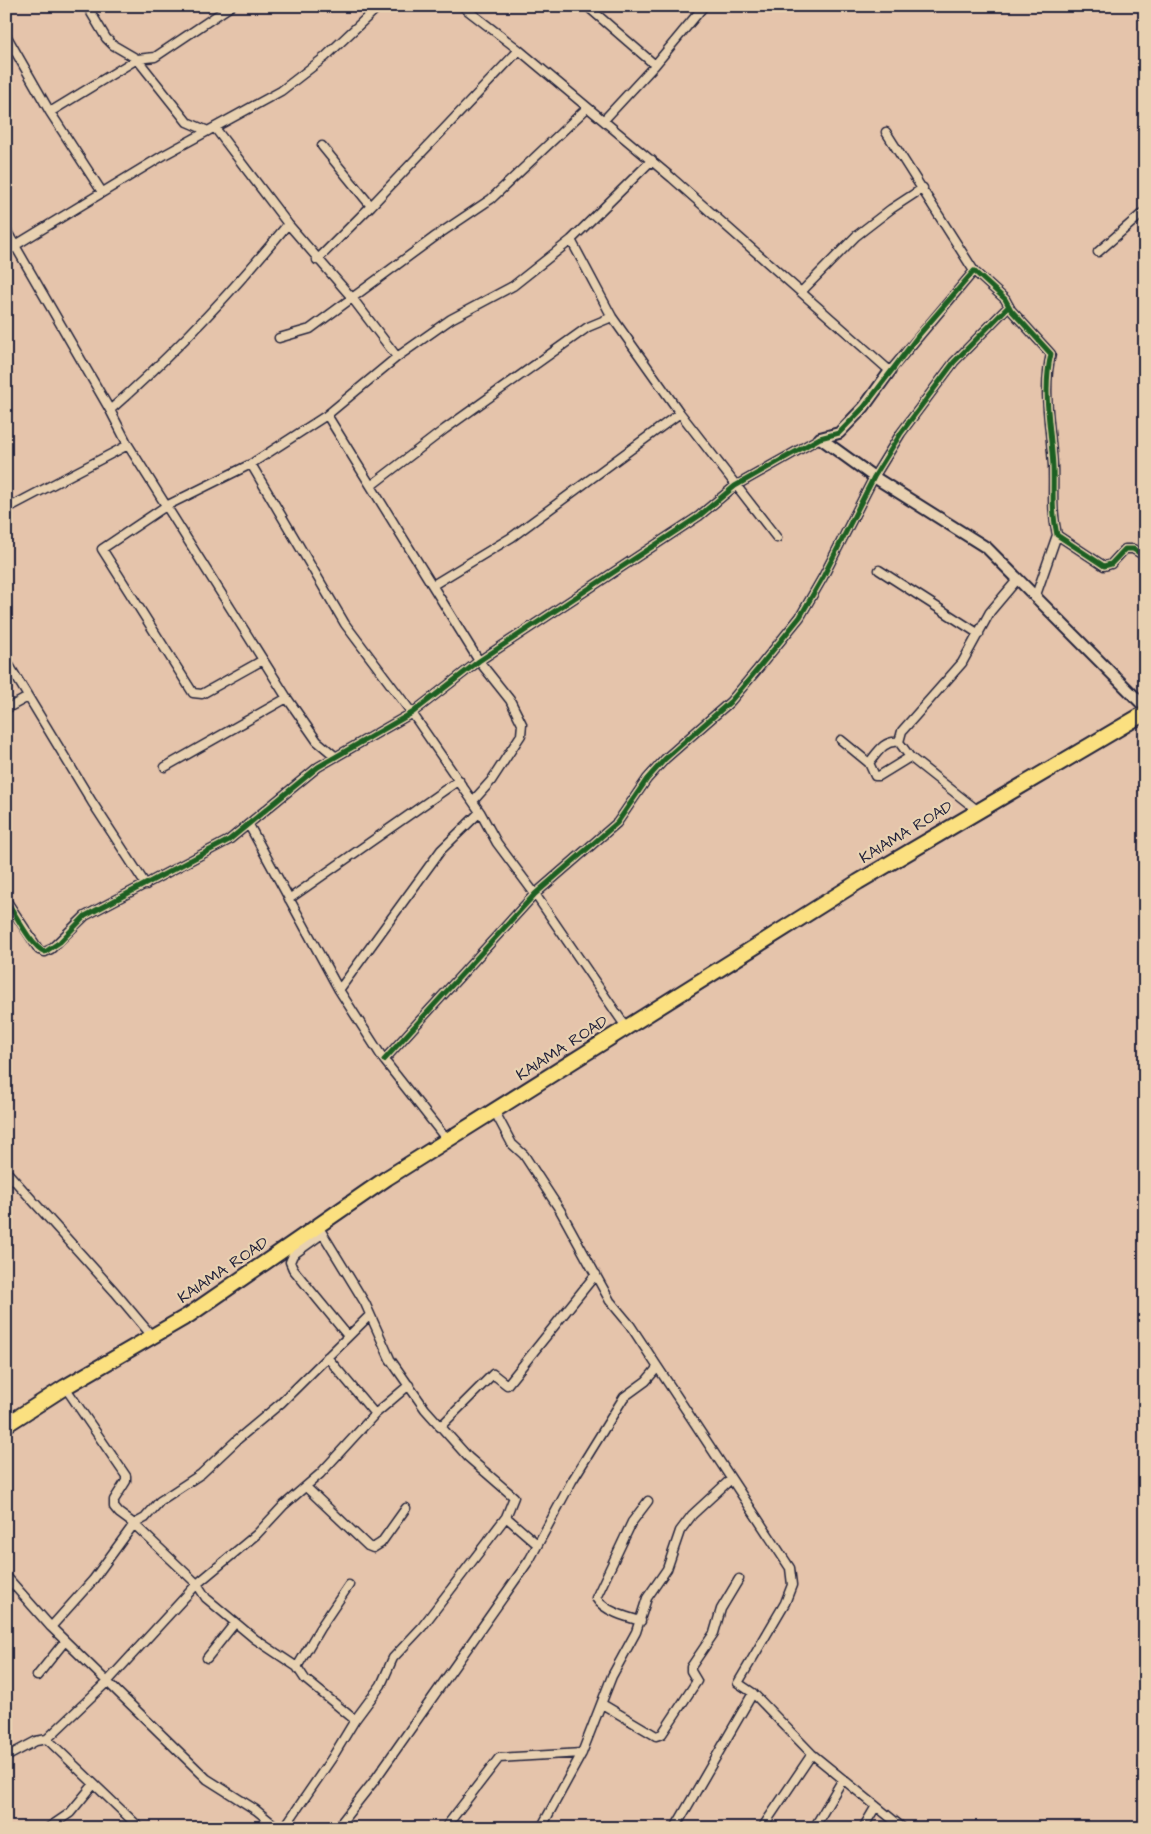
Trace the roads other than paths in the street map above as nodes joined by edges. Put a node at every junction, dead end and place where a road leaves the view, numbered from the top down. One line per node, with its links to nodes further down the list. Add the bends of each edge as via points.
1 (87, 6): 9 (street, via 113,46)
2 (231, 6): 9 (street, via 155,57)
3 (379, 6): 14 (street, via 325,57 281,91)
4 (462, 6): 8 (street)
5 (587, 6): 10 (street)
6 (704, 6): 10 (street)
7 (6, 36): 12 (street)
8 (519, 50): 11 (street); 20 (street)
9 (137, 59): 12 (street); 14 (street, via 186,122)
10 (655, 65): 13 (street)
11 (587, 108): 13 (street); 31 (street, via 491,198)
12 (50, 112): 19 (street)
13 (604, 120): 17 (street)
14 (212, 129): 19 (street); 22 (street)
15 (886, 132): 18 (street)
16 (322, 146): 20 (street)
17 (652, 160): 24 (street); 30 (street)
18 (923, 188): 29 (street); 30 (street, via 856,236)
19 (102, 192): 25 (street)
20 (371, 206): 28 (street)
21 (1145, 211): 27 (street)
22 (288, 224): 28 (street); 37 (street, via 164,363)
23 (6, 230): 25 (street)
24 (570, 240): 33 (street); 35 (street, via 513,286 451,319)
25 (16, 246): 26 (street); 37 (street)
26 (6, 251)
27 (1098, 252)
28 (317, 260): 31 (street)
29 (974, 271): 32 (street); 36 (street)
30 (802, 291): 36 (street)
31 (353, 299): 34 (street, via 310,329); 35 (street)
32 (1009, 306): 43 (street, via 954,362 901,432); 48 (street, via 1051,354 1046,388 1053,468 1052,511)
33 (612, 317): 38 (street); 44 (street, via 588,327)
34 (279, 338)
35 (397, 357): 39 (street)
36 (890, 371): 40 (street, via 864,407 839,433)
37 (110, 410): 41 (street)
38 (680, 413): 45 (street); 53 (street, via 512,537)
39 (327, 414): 42 (street); 44 (street)
40 (820, 438): 43 (street); 45 (street)
41 (128, 445): 46 (street); 47 (street)
42 (251, 464): 46 (street); 63 (street, via 345,624)
43 (874, 476): 52 (street, via 987,548); 77 (street, via 824,577 800,617 730,702 647,779 617,823)
44 (372, 485): 53 (street)
45 (735, 486): 49 (street); 58 (street, via 699,516)
46 (166, 506): 57 (street); 57 (street, via 102,549 183,680 193,693 202,694)
47 (6, 509)
48 (1057, 535): 50 (street, via 1104,566 1111,564 1125,550); 54 (street)
49 (777, 538)
50 (1145, 556)
51 (880, 570): 55 (street)
52 (1017, 580): 54 (street); 55 (street, via 990,612)
53 (433, 585): 58 (street)
54 (1035, 598): 61 (street)
55 (979, 634): 66 (street, via 962,663 902,731)
56 (6, 660): 59 (street)
57 (263, 660): 60 (street)
58 (479, 661): 63 (street); 72 (street, via 510,700 522,730 492,781)
59 (28, 697): 62 (street); 76 (street)
60 (287, 698): 67 (street, via 317,741); 70 (street)
61 (1145, 707)
62 (6, 708)
63 (412, 713): 67 (street); 71 (street)
64 (1145, 713): 73 (highway, KAIAMA ROAD)
65 (841, 740): 69 (street)
66 (898, 742): 68 (street); 69 (street, via 884,745)
67 (336, 757): 75 (street, via 318,767)
68 (910, 757): 69 (street, via 879,776 872,773); 73 (street)
69 (869, 763)
70 (165, 767)
71 (459, 780): 72 (street); 78 (street)
72 (473, 801): 74 (street)
73 (977, 810): 81 (highway, KAIAMA ROAD)
74 (480, 812): 77 (street, via 497,843); 80 (street, via 441,850)
75 (248, 824): 76 (street, via 229,840); 78 (street)
76 (146, 885): 79 (street, via 85,916 60,942 45,952 39,950)
77 (535, 894): 81 (street); 82 (street)
78 (289, 899): 80 (street)
79 (6, 900)
80 (339, 990): 82 (street)
81 (626, 1027): 83 (highway, KAIAMA ROAD)
82 (384, 1060): 84 (street)
83 (494, 1112): 84 (highway, KAIAMA ROAD); 87 (street, via 512,1144 524,1154 560,1210)
84 (447, 1140): 86 (highway, KAIAMA ROAD, via 387,1178)
85 (6, 1172): 89 (street)
86 (320, 1230): 88 (street); 89 (highway, KAIAMA ROAD); 90 (street, via 293,1255 290,1262)
87 (596, 1274): 92 (street, via 610,1301 630,1325); 97 (street, via 507,1385 493,1374)
88 (370, 1315): 90 (street); 93 (street, via 390,1359)
89 (152, 1336): 94 (highway, KAIAMA ROAD)
90 (348, 1336): 91 (street)
91 (327, 1357): 95 (street); 103 (street, via 281,1404 201,1474 160,1501 145,1518)
92 (657, 1368): 98 (street); 104 (street, via 646,1381 624,1397)
93 (408, 1385): 95 (street); 97 (street)
94 (65, 1387): 96 (highway, KAIAMA ROAD); 103 (street, via 124,1471 126,1481 114,1500 114,1507)
95 (375, 1414): 99 (street)
96 (6, 1425)
97 (440, 1427): 102 (street, via 468,1457 514,1497)
98 (731, 1479): 109 (street, via 685,1523 667,1569 646,1598); 117 (street, via 790,1568 792,1585 785,1603 738,1683)
99 (306, 1487): 101 (street, via 373,1548); 107 (street, via 257,1534)
100 (648, 1501): 109 (street, via 632,1522 596,1598 599,1603 624,1616)
101 (406, 1508)
102 (506, 1516): 104 (street); 119 (street, via 422,1626 393,1658 381,1684)
103 (134, 1524): 107 (street); 111 (street, via 93,1580)
104 (537, 1544): 131 (street, via 530,1559 374,1781)
105 (6, 1576): 111 (street)
106 (739, 1579): 118 (street, via 721,1609 714,1634 691,1667 697,1681 662,1734 656,1736)
107 (197, 1584): 110 (street, via 206,1598); 116 (street)
108 (349, 1585): 114 (street)
109 (641, 1621): 118 (street, via 612,1676)
110 (235, 1623): 113 (street); 114 (street)
111 (51, 1627): 112 (street)
112 (65, 1641): 115 (street); 116 (street)
113 (207, 1658)
114 (297, 1667): 119 (street, via 305,1679)
115 (37, 1676)
116 (108, 1681): 120 (street); 129 (street, via 207,1779)
117 (752, 1694): 122 (street); 134 (street)
118 (602, 1704): 121 (street)
119 (355, 1720): 130 (street)
120 (47, 1739): 123 (street, via 36,1741); 125 (street)
121 (582, 1753): 132 (street, via 499,1758); 133 (street)
122 (812, 1754): 124 (street); 135 (street)
123 (6, 1757)
124 (843, 1780): 126 (street); 136 (street)
125 (94, 1784): 127 (street, via 70,1813); 128 (street)
126 (876, 1806): 137 (street); 138 (street)
127 (48, 1828)
128 (140, 1828)
129 (278, 1828)
130 (284, 1828)
131 (337, 1828)
132 (445, 1828)
133 (541, 1828)
134 (675, 1828)
135 (762, 1828)
136 (814, 1828)
137 (863, 1828)
138 (903, 1828)

